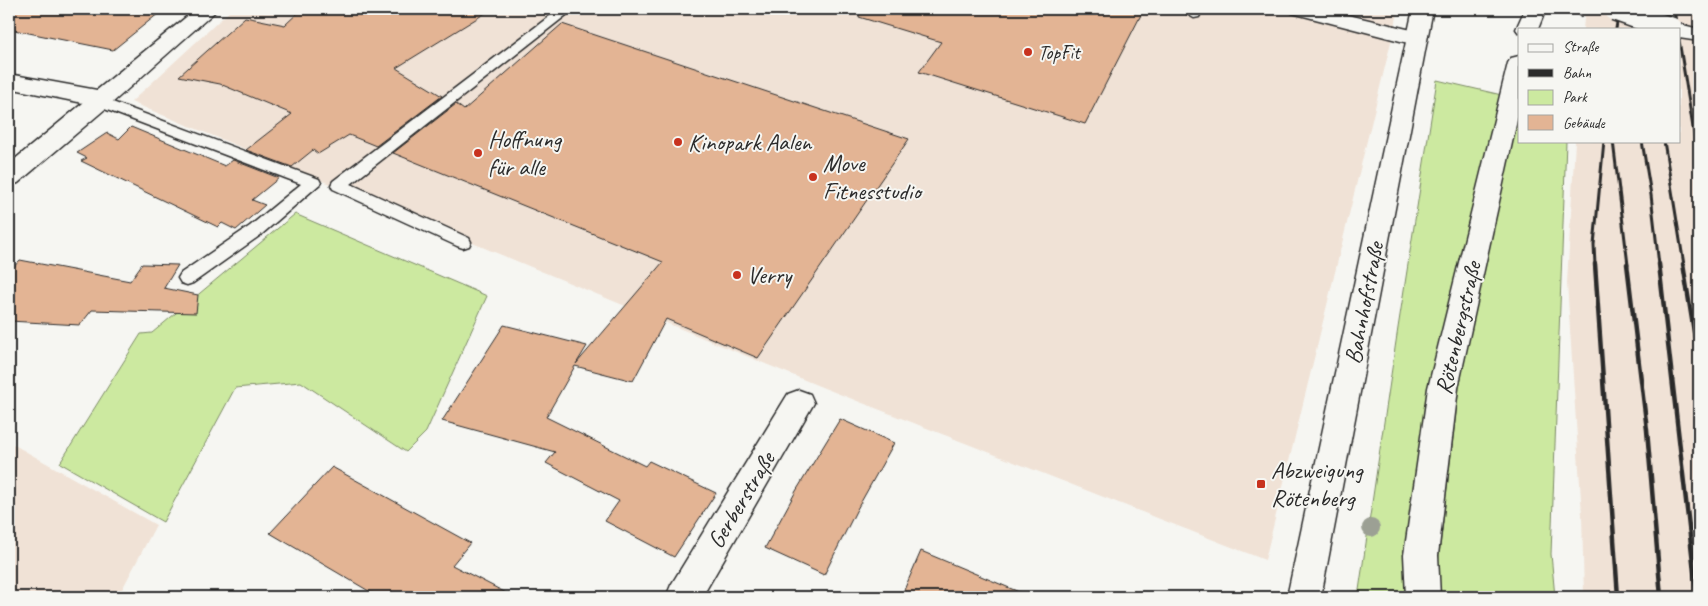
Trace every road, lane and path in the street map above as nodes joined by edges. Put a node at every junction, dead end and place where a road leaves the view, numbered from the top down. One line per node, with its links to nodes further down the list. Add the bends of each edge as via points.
1 (208, 9): 16 (street)
2 (567, 9): 18 (lane, via 339,184)
3 (1299, 9): 13 (street)
4 (1423, 9): 13 (street, Bahnhofstraße)
5 (1538, 9): 9 (street)
6 (1569, 9): 8 (path)
7 (1615, 9): 10 (street, bridge)
8 (1583, 18)
9 (1528, 28)
10 (1668, 28)
11 (1680, 31): 12 (street)
12 (1699, 35)
13 (1416, 38): 22 (street, Bahnhofstraße)
14 (1518, 67): 23 (street, Rötenbergstraße, via 1443,388 1421,554)
15 (9, 81): 16 (street)
16 (101, 100): 17 (street); 19 (lane, via 314,183 256,230)
17 (9, 177)
18 (463, 242)
19 (187, 278)
20 (799, 403): 21 (street, Gerberstraße)
21 (683, 597)
22 (1304, 597)
23 (1423, 597)

